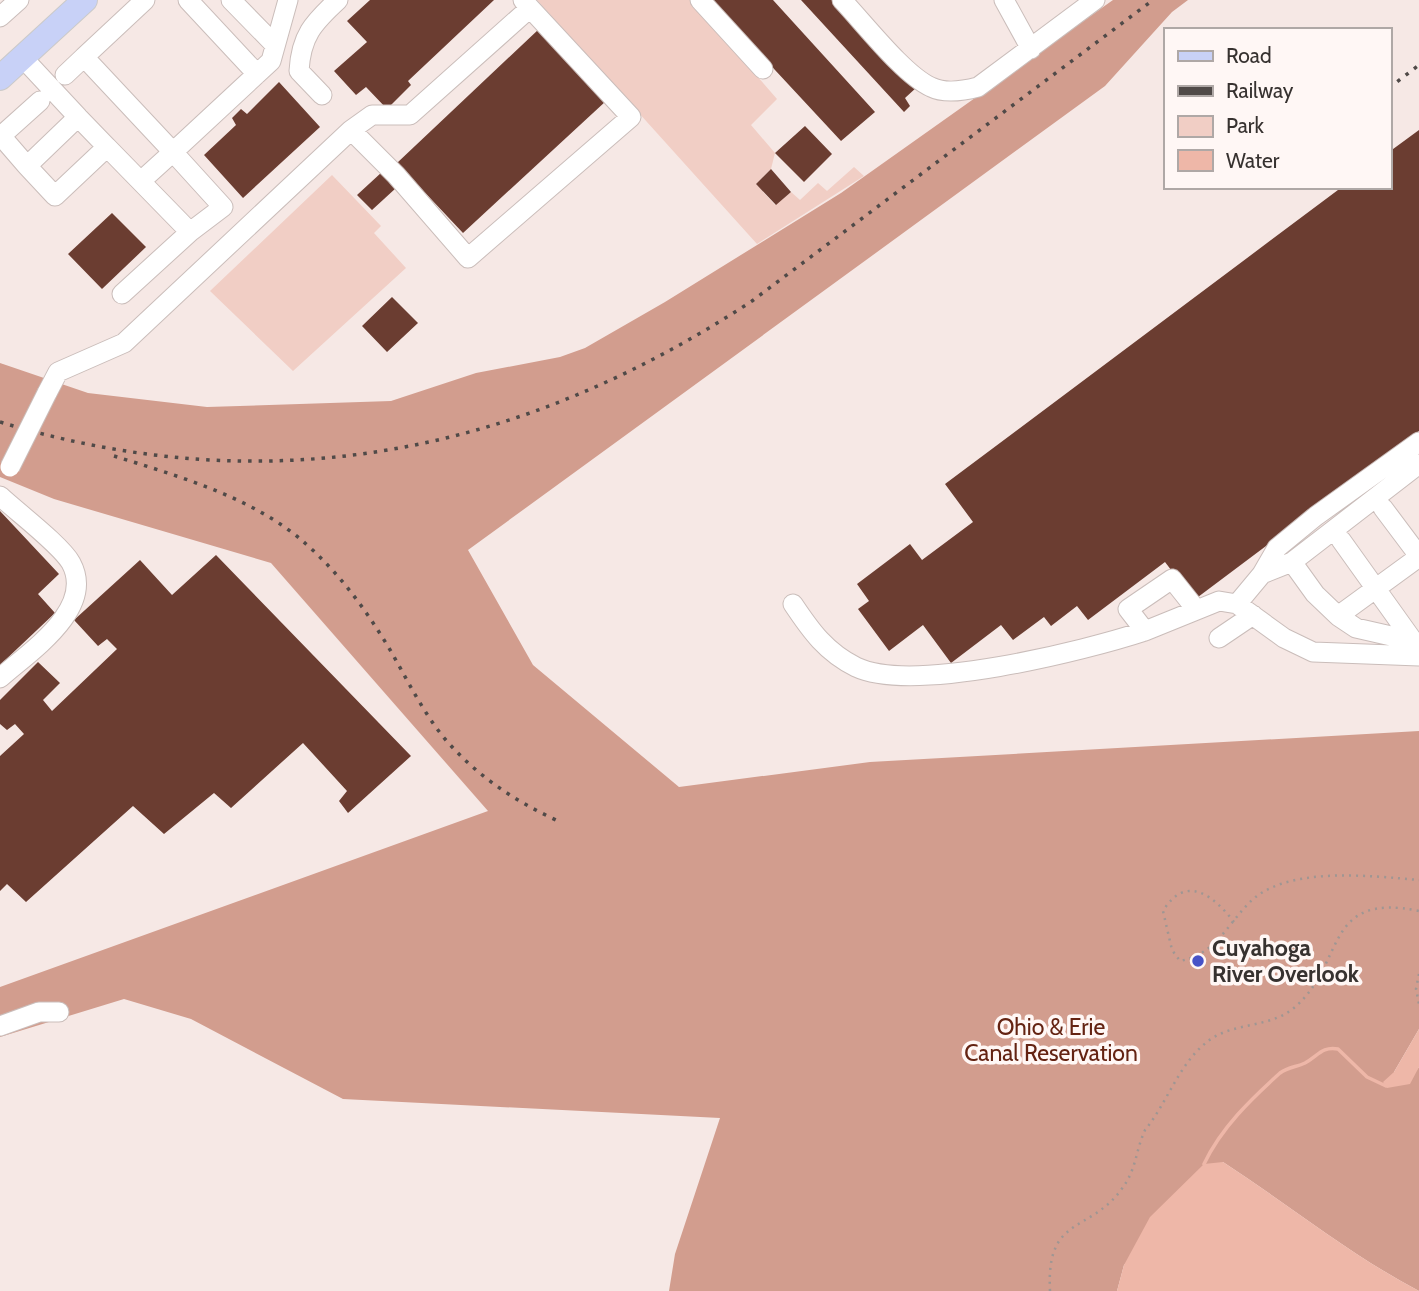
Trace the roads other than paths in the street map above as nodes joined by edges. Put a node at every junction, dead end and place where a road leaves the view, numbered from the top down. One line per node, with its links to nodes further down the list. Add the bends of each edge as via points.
1 (19, 0): 13 (lane)
2 (85, 0): 17 (main road)
3 (145, 0): 16 (lane)
4 (188, 0): 19 (lane)
5 (231, 0): 14 (lane)
6 (287, 0): 14 (lane)
7 (338, 0): 22 (lane, via 312,24 300,50 299,71)
8 (700, 0): 18 (lane)
9 (842, 0): 15 (lane, via 915,77 932,88 958,91 978,87)
10 (1004, 0): 15 (lane)
11 (1096, 0): 15 (lane)
12 (526, 4): 25 (lane, via 410,115 372,116); 25 (lane, via 631,117 468,258)
13 (0, 17)
14 (275, 45): 19 (lane, via 271,61)
15 (1031, 49)
16 (84, 57): 20 (lane); 27 (lane)
17 (23, 58): 21 (main road); 24 (lane)
18 (764, 69)
19 (257, 74): 27 (lane)
20 (65, 75)
21 (0, 78)
22 (322, 95)
23 (40, 101): 28 (lane, via 1,136)
24 (79, 117): 26 (lane); 28 (lane)
25 (351, 130): 34 (lane, bridge, via 124,343 58,372)
26 (107, 147): 28 (lane, via 55,196); 29 (lane)
27 (173, 152): 29 (lane); 30 (lane, via 223,207)
28 (27, 166)
29 (141, 181): 30 (lane)
30 (190, 232): 31 (lane)
31 (122, 294)
32 (1419, 442): 40 (lane, via 1277,548)
33 (1419, 464): 39 (lane)
34 (0, 486)
35 (0, 496): 49 (lane, via 70,561 77,580 75,599 60,623)
36 (1383, 508): 38 (lane)
37 (1341, 540): 41 (lane)
38 (1419, 556): 41 (lane)
39 (1292, 562): 40 (lane); 45 (lane)
40 (1262, 574): 44 (lane)
41 (1377, 589): 45 (lane); 48 (lane)
42 (793, 604): 46 (lane, via 822,646 859,668 906,675 942,675 1063,655)
43 (1195, 608): 44 (lane, via 1219,601); 46 (lane); 46 (lane, via 1172,579 1128,609)
44 (1245, 609): 47 (lane); 48 (lane, via 1284,638 1313,652)
45 (1338, 616): 48 (lane, via 1356,628)
46 (1144, 631)
47 (1219, 638)
48 (1417, 649)
49 (0, 678)
50 (59, 1012): 51 (lane, via 39,1012)
51 (0, 1026)

